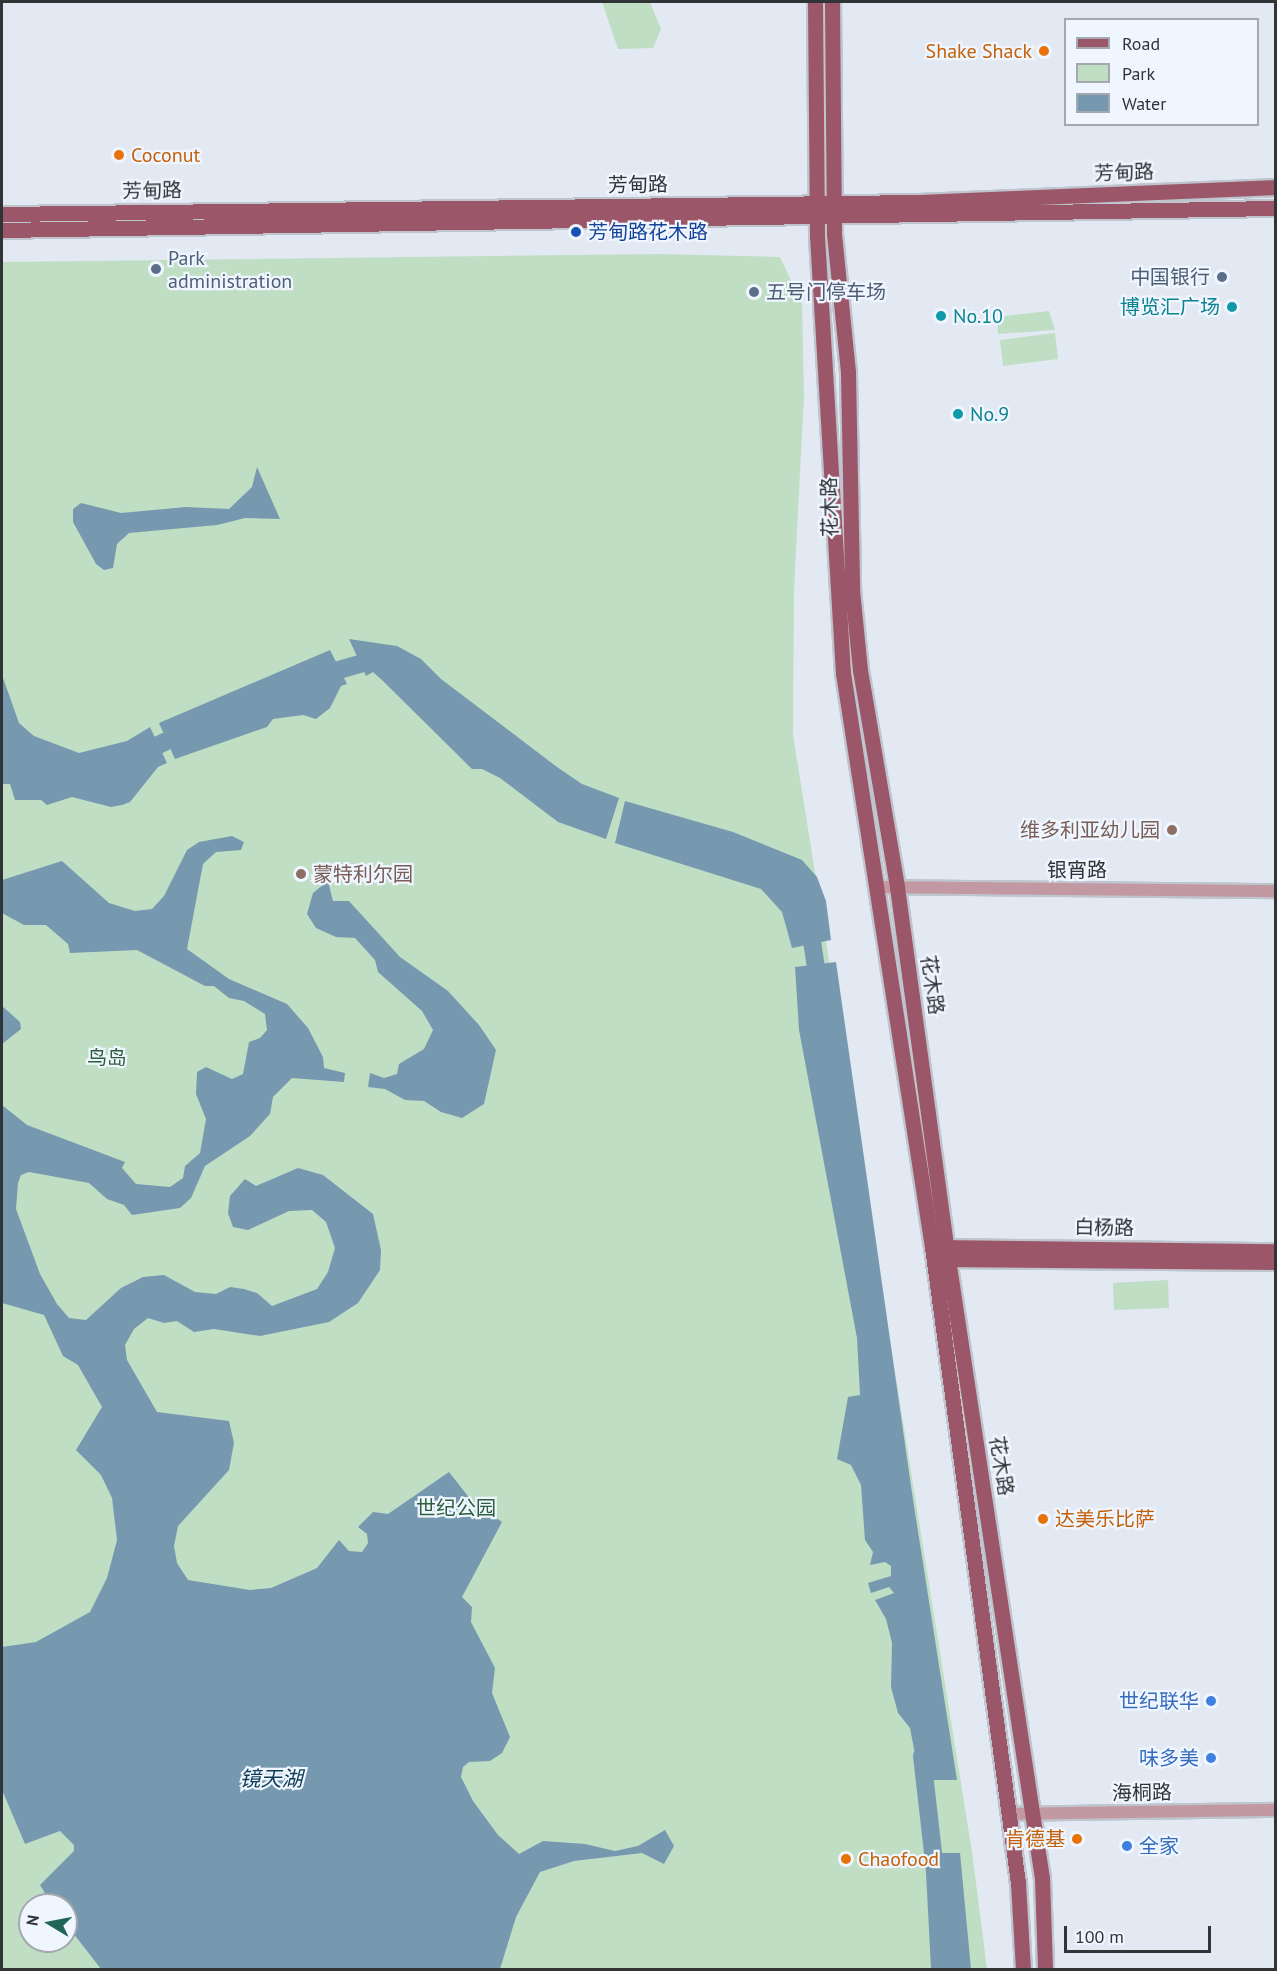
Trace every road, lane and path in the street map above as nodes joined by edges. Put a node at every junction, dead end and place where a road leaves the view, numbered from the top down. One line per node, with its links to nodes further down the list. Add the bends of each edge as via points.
1 (815, 2): 6 (main road, 花木路)
2 (832, 2): 5 (main road, 花木路)
3 (1275, 187): 5 (main road, 芳甸路)
4 (1275, 208): 5 (main road, 芳甸路)
5 (834, 210): 6 (main road, 芳甸路); 10 (main road, 花木路, via 848,373 852,590 860,670)
6 (817, 211): 7 (main road, 芳甸路); 8 (main road, 芳甸路); 9 (main road, 花木路, via 835,592 843,673)
7 (2, 214)
8 (2, 230)
9 (878, 887): 10 (street, 银宵路); 13 (main road, 花木路)
10 (897, 887): 11 (street, 银宵路); 13 (main road, 花木路)
11 (1275, 891)
12 (1275, 1251): 13 (main road, 白杨路)
13 (940, 1253): 14 (main road, 白杨路); 16 (main road, 花木路); 17 (main road, 花木路)
14 (1275, 1262)
15 (1275, 1810): 17 (street, 海桐路)
16 (1009, 1814): 17 (street, 海桐路); 18 (main road, 花木路)
17 (1033, 1814): 19 (main road, 花木路, via 1042,1878)
18 (1023, 1970)
19 (1045, 1970)

